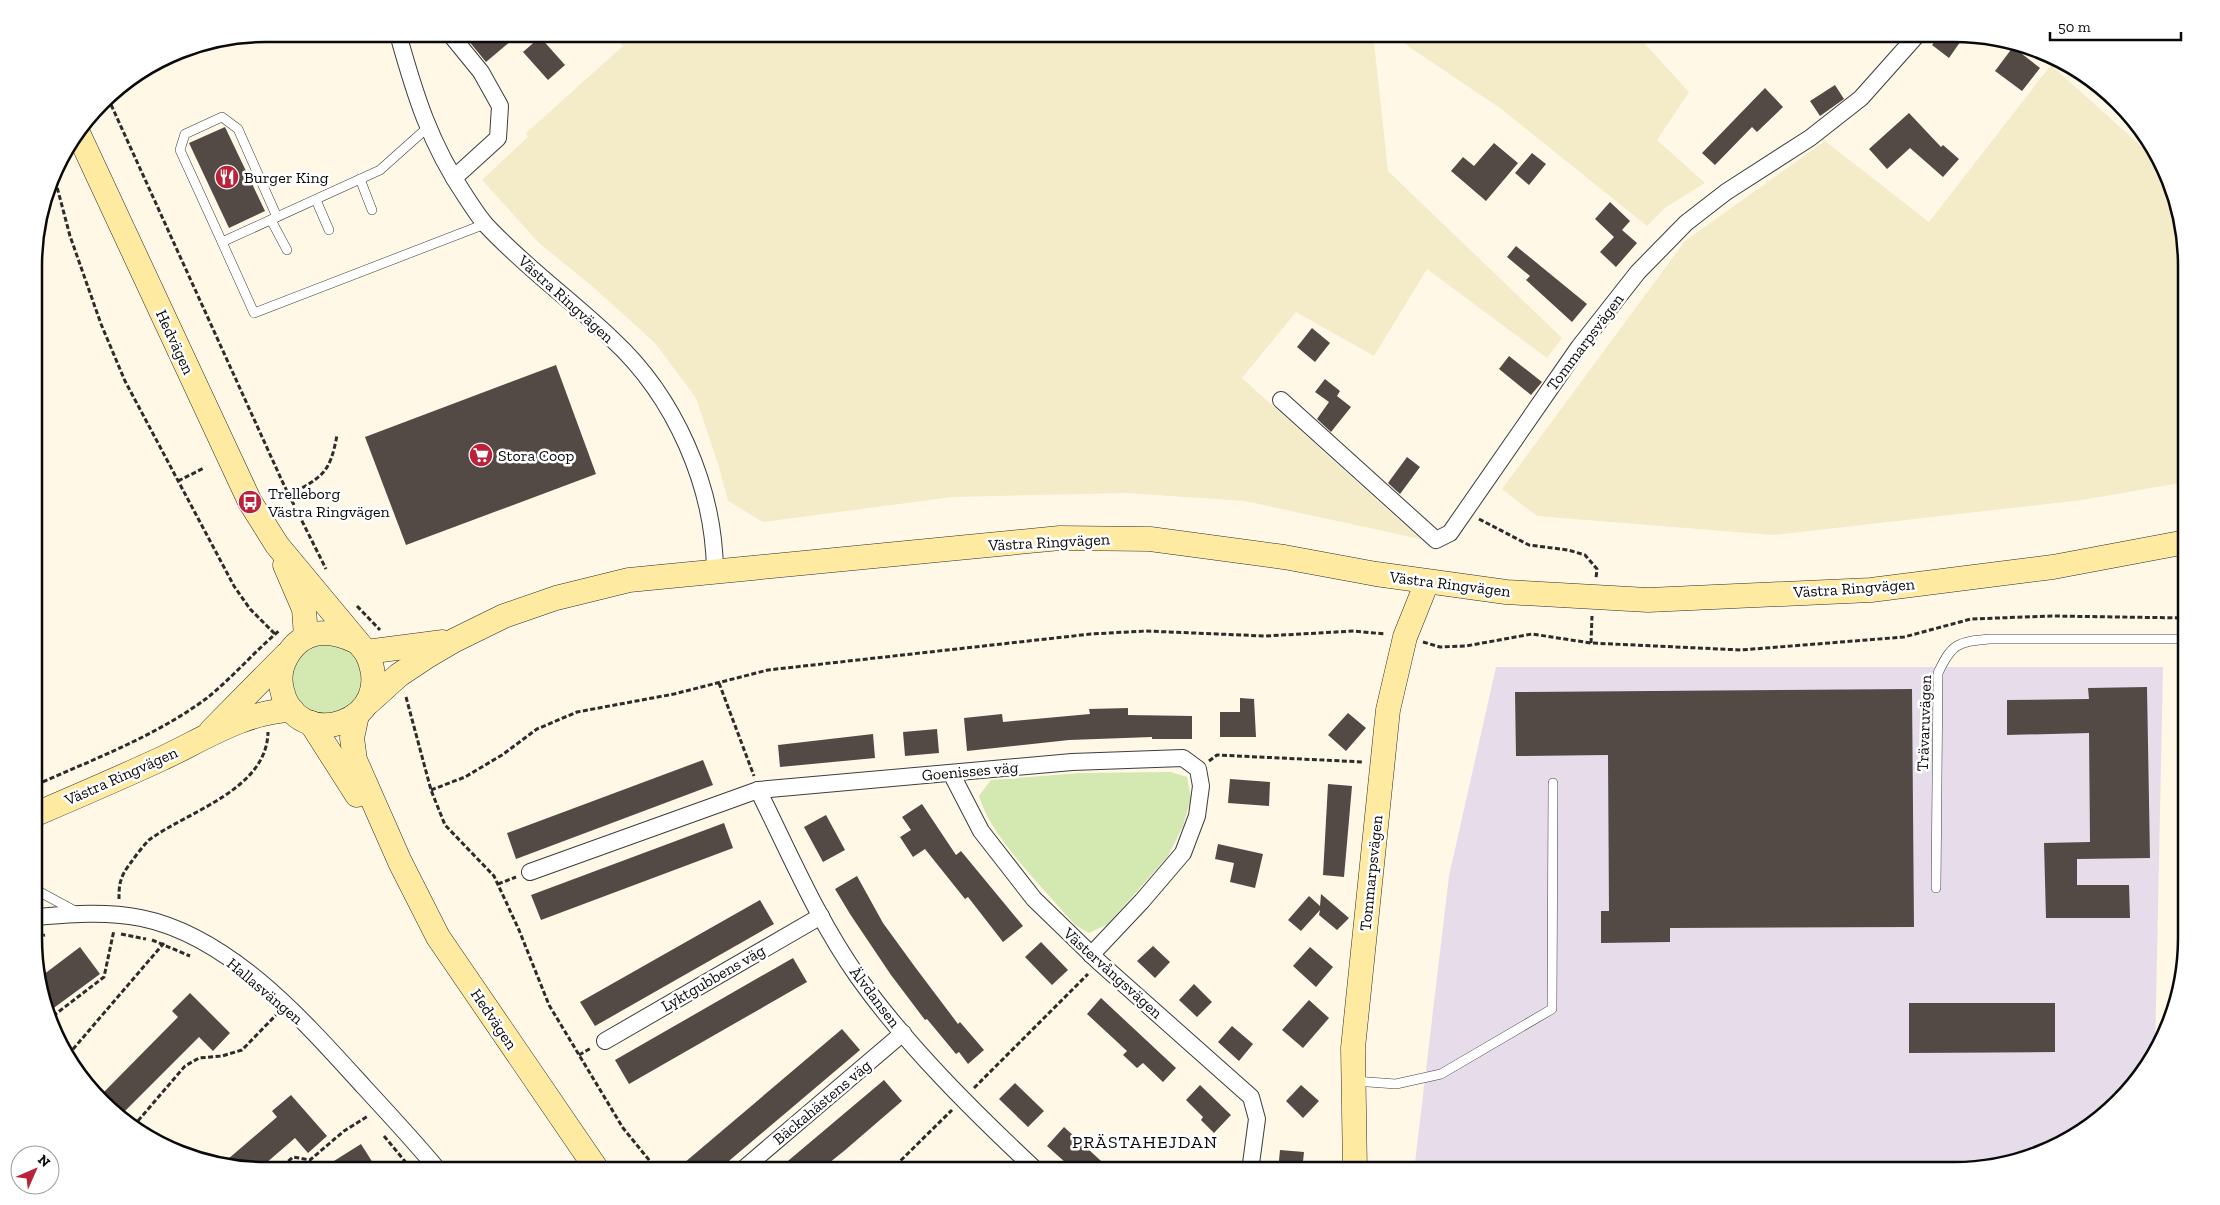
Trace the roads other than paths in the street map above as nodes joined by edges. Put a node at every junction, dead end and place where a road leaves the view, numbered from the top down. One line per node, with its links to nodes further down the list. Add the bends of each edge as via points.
1 (400, 42): 4 (street, Västra Ringvägen)
2 (457, 42): 6 (street, via 481,72 500,106 498,138)
3 (1911, 42): 15 (street, Tommarpsvägen, via 1861,98 1810,138 1726,192 1686,223 1638,272 1579,347 1450,533 1436,540)
4 (427, 128): 6 (street, Västra Ringvägen); 7 (lane, via 380,170)
5 (81, 140): 17 (main road, Hedvägen, via 233,469)
6 (454, 178): 11 (street, Västra Ringvägen)
7 (360, 179): 8 (lane); 9 (lane)
8 (316, 200): 10 (lane); 12 (lane)
9 (372, 210)
10 (274, 218): 13 (lane); 13 (lane, via 238,129 222,117 185,134 180,150); 14 (lane)
11 (485, 224): 13 (lane, via 254,313); 18 (street, Västra Ringvägen, via 614,340 656,389 684,438 697,475 709,514)
12 (329, 230)
13 (222, 242)
14 (287, 250)
15 (1281, 400)
16 (2178, 544): 19 (main road, Västra Ringvägen, via 2053,567 1871,590 1648,600 1506,592)
17 (277, 545): 20 (main road, Hedvägen, via 304,609); 23 (main road, Hedvägen)
18 (715, 571): 19 (main road, Västra Ringvägen, via 1060,538 1150,539 1284,557); 22 (main road, Västra Ringvägen, via 629,580 556,598 504,616)
19 (1426, 582): 42 (main road, Tommarpsvägen, via 1396,635 1353,1048)
20 (306, 637): 23 (main road, via 329,632 342,634); 24 (main road)
21 (2178, 639): 34 (lane, Trävaruvägen, via 1989,639 1962,642 1947,654 1938,673)
22 (455, 640): 23 (main road, Västra Ringvägen); 25 (main road, Västra Ringvägen, via 399,675)
23 (370, 648): 25 (main road, Hedvägen, via 373,690)
24 (287, 654): 26 (main road, Hedvägen, via 280,681 283,695); 27 (main road, Västra Ringvägen, via 241,683)
25 (362, 709): 26 (main road, via 343,723 327,726); 32 (main road, Hedvägen, via 352,738 355,760)
26 (301, 716): 27 (main road, Västra Ringvägen, via 263,713); 32 (main road, Hedvägen)
27 (205, 737): 31 (main road, Västra Ringvägen)
28 (951, 773): 30 (street, Goenisses väg); 39 (street, Västervångsvägen, via 986,839 1034,899); 39 (street, Goenisses väg, via 1072,762 1183,758 1198,769 1201,786 1196,816 1183,853)
29 (1553, 783): 42 (lane, via 1552,1009 1441,1074 1396,1084)
30 (758, 790): 33 (street, Goenisses väg); 38 (street, Älvdansen)
31 (42, 811)
32 (400, 862): 44 (main road, Hedvägen, via 438,937)
33 (530, 872)
34 (1936, 888)
35 (42, 893): 36 (lane)
36 (79, 913): 37 (street, Hallasvängen); 43 (street, Hallasvängen, via 142,918 175,929 239,965 341,1061)
37 (42, 916)
38 (821, 916): 40 (street, Älvdansen, via 858,976); 41 (street, Lyktgubbens väg)
39 (1095, 959): 47 (street, Västervångsvägen, via 1251,1097 1257,1119)
40 (903, 1033): 45 (street, Bäckahästens väg); 46 (street, Älvdansen)
41 (605, 1041)
42 (1353, 1081): 48 (main road, Tommarpsvägen)
43 (431, 1162)
44 (592, 1162)
45 (752, 1162)
46 (1022, 1162)
47 (1251, 1162)
48 (1355, 1162)

